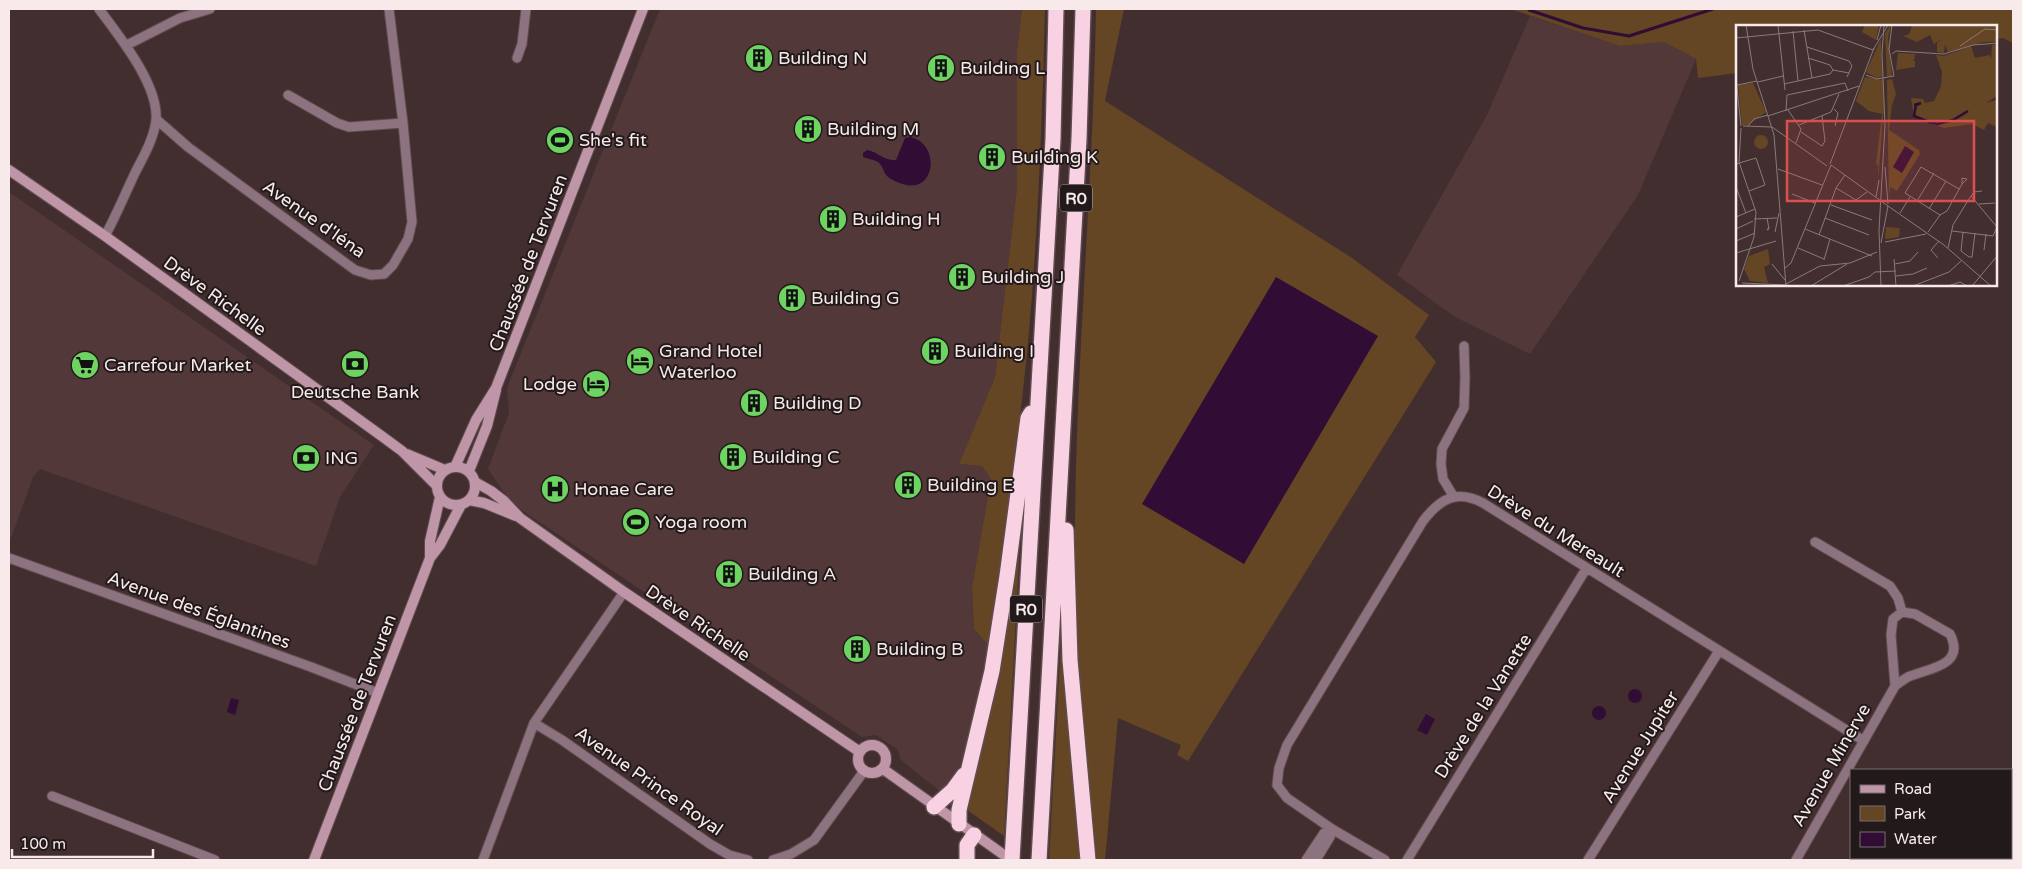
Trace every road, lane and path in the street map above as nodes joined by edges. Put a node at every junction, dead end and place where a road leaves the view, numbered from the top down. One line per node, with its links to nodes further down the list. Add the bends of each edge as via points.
1 (99, 9): 8 (street)
2 (210, 9): 8 (street, via 180,18)
3 (389, 9): 12 (street, Avenue d'Iéna)
4 (526, 9): 9 (street)
5 (643, 9): 16 (main road, Chaussée de Tervuren)
6 (1056, 9): 17 (highway, R0, via 1053,139)
7 (1082, 9): 25 (highway, R0, via 1079,139)
8 (127, 45): 11 (street, via 152,94)
9 (517, 58)
10 (288, 95): 12 (street, via 349,127)
11 (156, 119): 12 (street, Avenue d'Iéna, via 188,147 314,241 355,270 371,275 384,274 393,265 408,239 412,222); 14 (street, via 151,140)
12 (403, 123)
13 (9, 170): 14 (main road, Drève Richelle)
14 (105, 236): 18 (main road, Drève Richelle)
15 (1464, 346): 23 (street, via 1464,408 1442,449 1441,464 1444,479)
16 (496, 388): 19 (main road, Chaussée de Tervuren); 20 (main road, Chaussée de Tervuren, via 487,426)
17 (1038, 398): 39 (highway, via 1028,418 992,671); 53 (highway, R0)
18 (402, 451): 19 (main road, Drève Richelle); 22 (main road, Drève Richelle)
19 (450, 468): 20 (main road); 22 (main road, via 438,480)
20 (469, 471): 21 (main road)
21 (475, 482): 24 (main road, via 473,495); 26 (main road, Drève Richelle, via 504,501)
22 (438, 491): 24 (main road, via 446,502 453,505); 29 (main road, Chaussée de Tervuren)
23 (1454, 497): 30 (street, Drève du Mereault, via 1468,497 1483,503); 45 (street, via 1437,506 1423,521 1287,745 1277,785 1287,798)
24 (465, 502): 26 (main road, Drève Richelle, via 484,503); 29 (main road, Chaussée de Tervuren)
25 (1059, 502): 54 (highway, R0); 55 (highway, via 1067,532 1070,660)
26 (520, 518): 31 (main road, Drève Richelle)
27 (1815, 542): 32 (street, via 1890,586)
28 (9, 558): 35 (street, Avenue des Églantines)
29 (430, 558): 35 (main road, Chaussée de Tervuren)
30 (1586, 569): 33 (street, Drève du Mereault); 59 (street, Drève de la Vanette)
31 (624, 592): 36 (street); 38 (main road, Drève Richelle)
32 (1902, 612): 34 (street, via 1891,625); 34 (street, via 1915,614 1944,629 1952,639 1954,650 1946,662)
33 (1719, 651): 37 (street, Drève du Mereault); 60 (street, Avenue Jupiter)
34 (1895, 686): 37 (street, Avenue Minerve)
35 (378, 694): 48 (main road, Chaussée de Tervuren)
36 (534, 723): 49 (street); 50 (street, Avenue Prince Royal, via 710,844 729,855)
37 (1864, 741): 61 (street, Avenue Minerve)
38 (860, 752): 40 (main road, via 868,746 879,747 887,760); 41 (main road, via 859,766)
39 (968, 767): 43 (highway, via 953,790); 44 (highway)
40 (883, 769): 41 (main road, via 870,774); 43 (main road)
41 (864, 771): 51 (street, via 814,840 792,854)
42 (52, 796): 47 (street)
43 (934, 807): 44 (main road)
44 (959, 824): 46 (main road)
45 (1332, 829): 56 (street, via 1324,833); 57 (street); 58 (street)
46 (974, 835): 52 (highway, via 967,845); 53 (main road)
47 (215, 860)
48 (314, 860)
49 (483, 860)
50 (748, 860)
51 (774, 860)
52 (968, 860)
53 (1011, 860)
54 (1039, 860)
55 (1088, 860)
56 (1306, 860)
57 (1316, 860)
58 (1385, 860)
59 (1407, 860)
60 (1588, 860)
61 (1796, 860)

